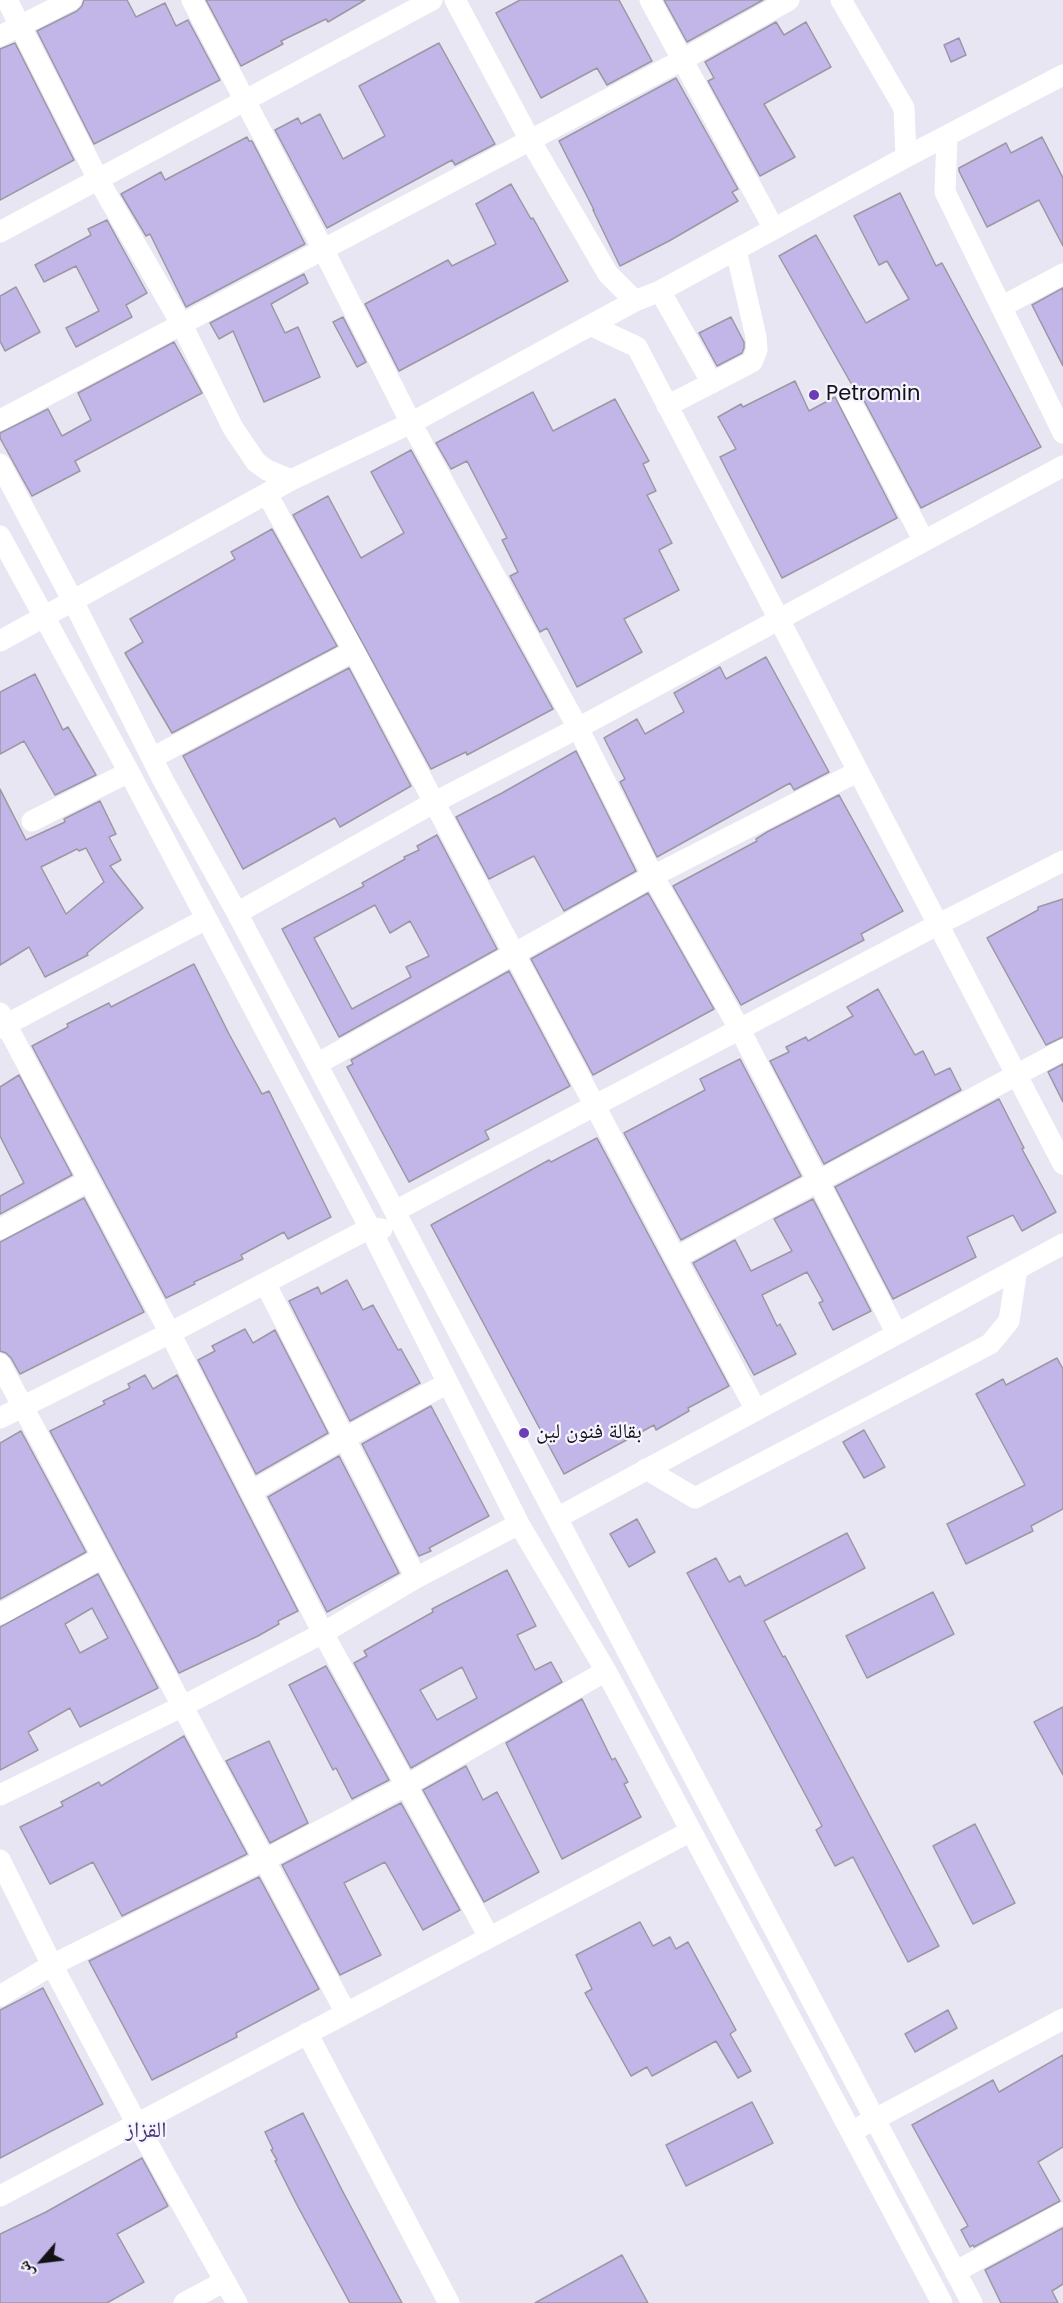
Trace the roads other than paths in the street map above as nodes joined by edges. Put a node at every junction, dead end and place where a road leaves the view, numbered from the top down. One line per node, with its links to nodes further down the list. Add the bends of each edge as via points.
1 (7, 0): 9 (street)
2 (71, 0): 9 (street)
3 (192, 0): 13 (street)
4 (432, 0): 13 (street)
5 (455, 0): 15 (street)
6 (650, 0): 11 (street)
7 (789, 0): 11 (street)
8 (841, 0): 16 (street, via 904,108)
9 (21, 25): 10 (street); 17 (street)
10 (0, 36)
11 (682, 60): 15 (street); 18 (street)
12 (1063, 75): 14 (street)
13 (246, 101): 17 (street); 20 (street)
14 (947, 136): 16 (street); 25 (street, via 945,192)
15 (530, 140): 20 (street); 24 (street, via 608,274)
16 (906, 157): 18 (street)
17 (99, 181): 19 (street); 26 (street)
18 (774, 229): 21 (street)
19 (0, 232)
20 (323, 249): 26 (street); 32 (street)
21 (736, 249): 23 (street); 28 (street, via 757,350 753,362)
22 (1063, 274): 25 (street)
23 (660, 291): 24 (street); 28 (street)
24 (635, 301): 27 (street)
25 (1001, 307): 33 (street)
26 (182, 326): 31 (street); 36 (street, via 233,428 256,462)
27 (592, 326): 30 (street, via 637,346); 32 (street)
28 (712, 383): 30 (street)
29 (848, 397): 39 (street)
30 (668, 406): 42 (street)
31 (0, 420)
32 (411, 423): 36 (street); 45 (street)
33 (1063, 433)
34 (0, 464): 40 (street)
35 (1063, 466): 39 (street)
36 (291, 480): 37 (street)
37 (267, 494): 40 (street); 44 (street)
38 (0, 537): 41 (street)
39 (924, 541): 42 (street)
40 (73, 601): 41 (street); 46 (street)
41 (45, 616): 43 (street); 47 (street)
42 (778, 619): 45 (street); 48 (street)
43 (0, 641)
44 (354, 651): 46 (street); 49 (street)
45 (578, 728): 49 (street); 52 (street)
46 (152, 758): 53 (street)
47 (129, 772): 50 (street); 54 (street)
48 (857, 772): 52 (street); 55 (street)
49 (433, 803): 53 (street); 56 (street)
50 (32, 821)
51 (1063, 861): 55 (street)
52 (653, 876): 56 (street); 58 (street)
53 (237, 913): 60 (street)
54 (206, 919): 57 (street); 67 (street)
55 (937, 925): 58 (street); 61 (street)
56 (514, 954): 60 (street); 62 (street)
57 (2, 1021): 64 (street)
58 (740, 1030): 62 (street); 65 (street)
59 (1063, 1050): 61 (street)
60 (317, 1064): 66 (street)
61 (1017, 1074): 63 (street); 65 (street)
62 (594, 1106): 66 (street); 70 (street)
63 (1063, 1164)
64 (88, 1181): 68 (street); 74 (street)
65 (818, 1181): 70 (street); 75 (street)
66 (395, 1211): 71 (street)
67 (370, 1227): 71 (street, via 395,1232); 73 (street); 77 (street)
68 (0, 1229)
69 (1063, 1244): 72 (street)
70 (675, 1258): 79 (street)
71 (425, 1269): 84 (street)
72 (1017, 1269): 75 (street); 82 (street, via 1009,1321 990,1344 695,1498)
73 (265, 1283): 74 (street); 81 (street)
74 (170, 1333): 78 (street); 83 (street)
75 (897, 1334): 79 (street)
76 (0, 1364): 78 (street)
77 (448, 1383): 81 (street); 85 (street)
78 (22, 1406): 80 (street); 86 (street)
79 (756, 1410): 82 (street)
80 (0, 1418)
81 (345, 1438): 83 (street); 87 (street)
82 (646, 1469): 84 (street)
83 (252, 1491): 89 (street)
84 (557, 1518): 103 (street)
85 (519, 1524): 87 (street); 90 (street)
86 (103, 1557): 88 (street); 91 (street)
87 (416, 1578): 89 (street)
88 (0, 1614)
89 (323, 1633): 91 (street); 92 (street)
90 (606, 1671): 92 (street); 94 (street)
91 (183, 1706): 93 (street); 96 (street)
92 (407, 1785): 96 (street); 97 (street)
93 (0, 1795)
94 (691, 1831): 97 (street); 105 (street)
95 (0, 1860): 98 (street)
96 (264, 1860): 98 (street); 100 (street)
97 (489, 1937): 100 (street)
98 (52, 1965): 99 (street); 104 (street)
99 (0, 1996)
100 (346, 2013): 102 (street)
101 (1063, 2019): 103 (street)
102 (307, 2033): 104 (street); 112 (street)
103 (875, 2119): 105 (street); 108 (street)
104 (137, 2124): 106 (street); 109 (street)
105 (851, 2132): 113 (street)
106 (0, 2196)
107 (1063, 2213): 108 (street)
108 (956, 2272): 114 (street)
109 (225, 2281): 110 (street); 111 (street)
110 (184, 2303)
111 (237, 2303)
112 (448, 2303)
113 (942, 2303)
114 (972, 2303)

